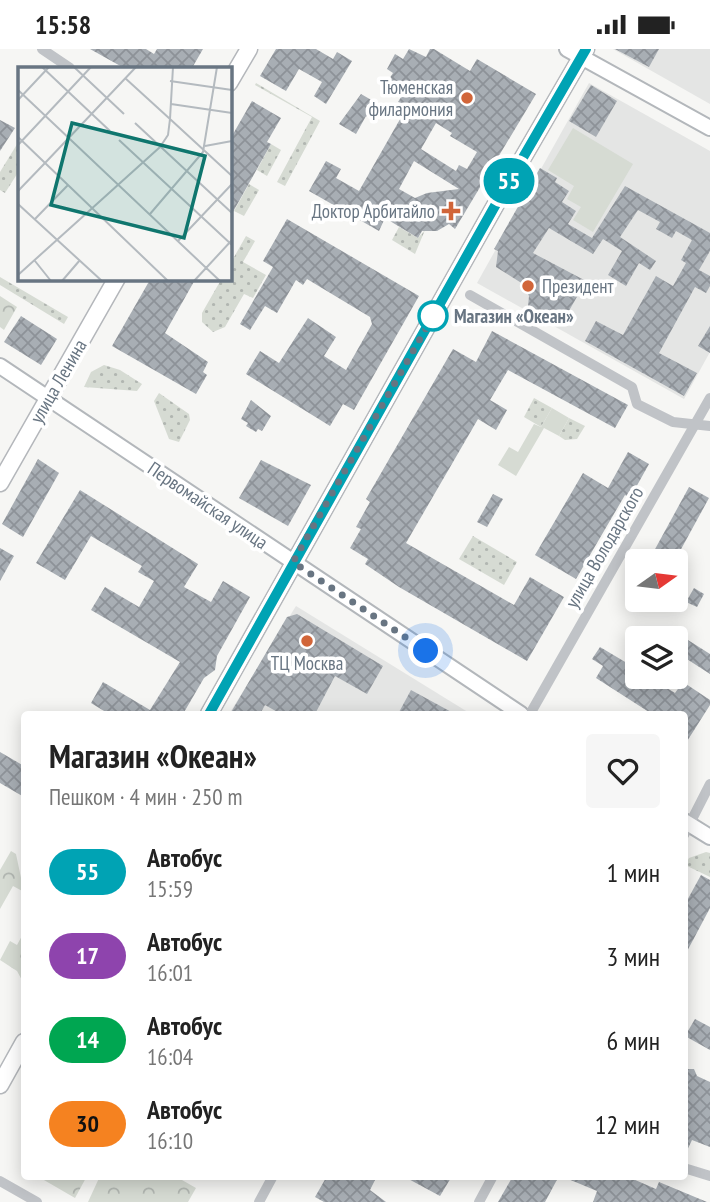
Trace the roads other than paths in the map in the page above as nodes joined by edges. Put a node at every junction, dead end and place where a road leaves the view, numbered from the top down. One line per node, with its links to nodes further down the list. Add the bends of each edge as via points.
1 (42, 49): 4 (street)
2 (249, 49): 5 (main road)
3 (578, 52): 6 (street); 15 (main road)
4 (69, 67)
5 (231, 80)
6 (710, 128)
7 (116, 280): 10 (main road, улица Ленина)
8 (470, 295): 12 (street, via 632,387 637,404 673,422)
9 (0, 366): 10 (street, Первомайская улица)
10 (48, 398): 14 (main road, улица Ленина); 15 (street, Первомайская улица)
11 (710, 398): 12 (street, улица Володарского)
12 (694, 425): 13 (street); 18 (street, улица Володарского)
13 (710, 426)
14 (0, 483)
15 (293, 562): 16 (main road); 17 (street, Первомайская улица)
16 (211, 711)
17 (516, 711)
18 (532, 711)
19 (710, 784): 20 (street)
20 (688, 823)
21 (688, 828): 22 (street)
22 (710, 837)
23 (21, 1047): 24 (main road)
24 (0, 1085)
25 (688, 1169): 26 (street)
26 (710, 1176)
27 (271, 1180): 31 (street)
28 (491, 1180): 32 (street)
29 (0, 1181): 30 (street)
30 (37, 1202)
31 (259, 1202)
32 (479, 1202)

